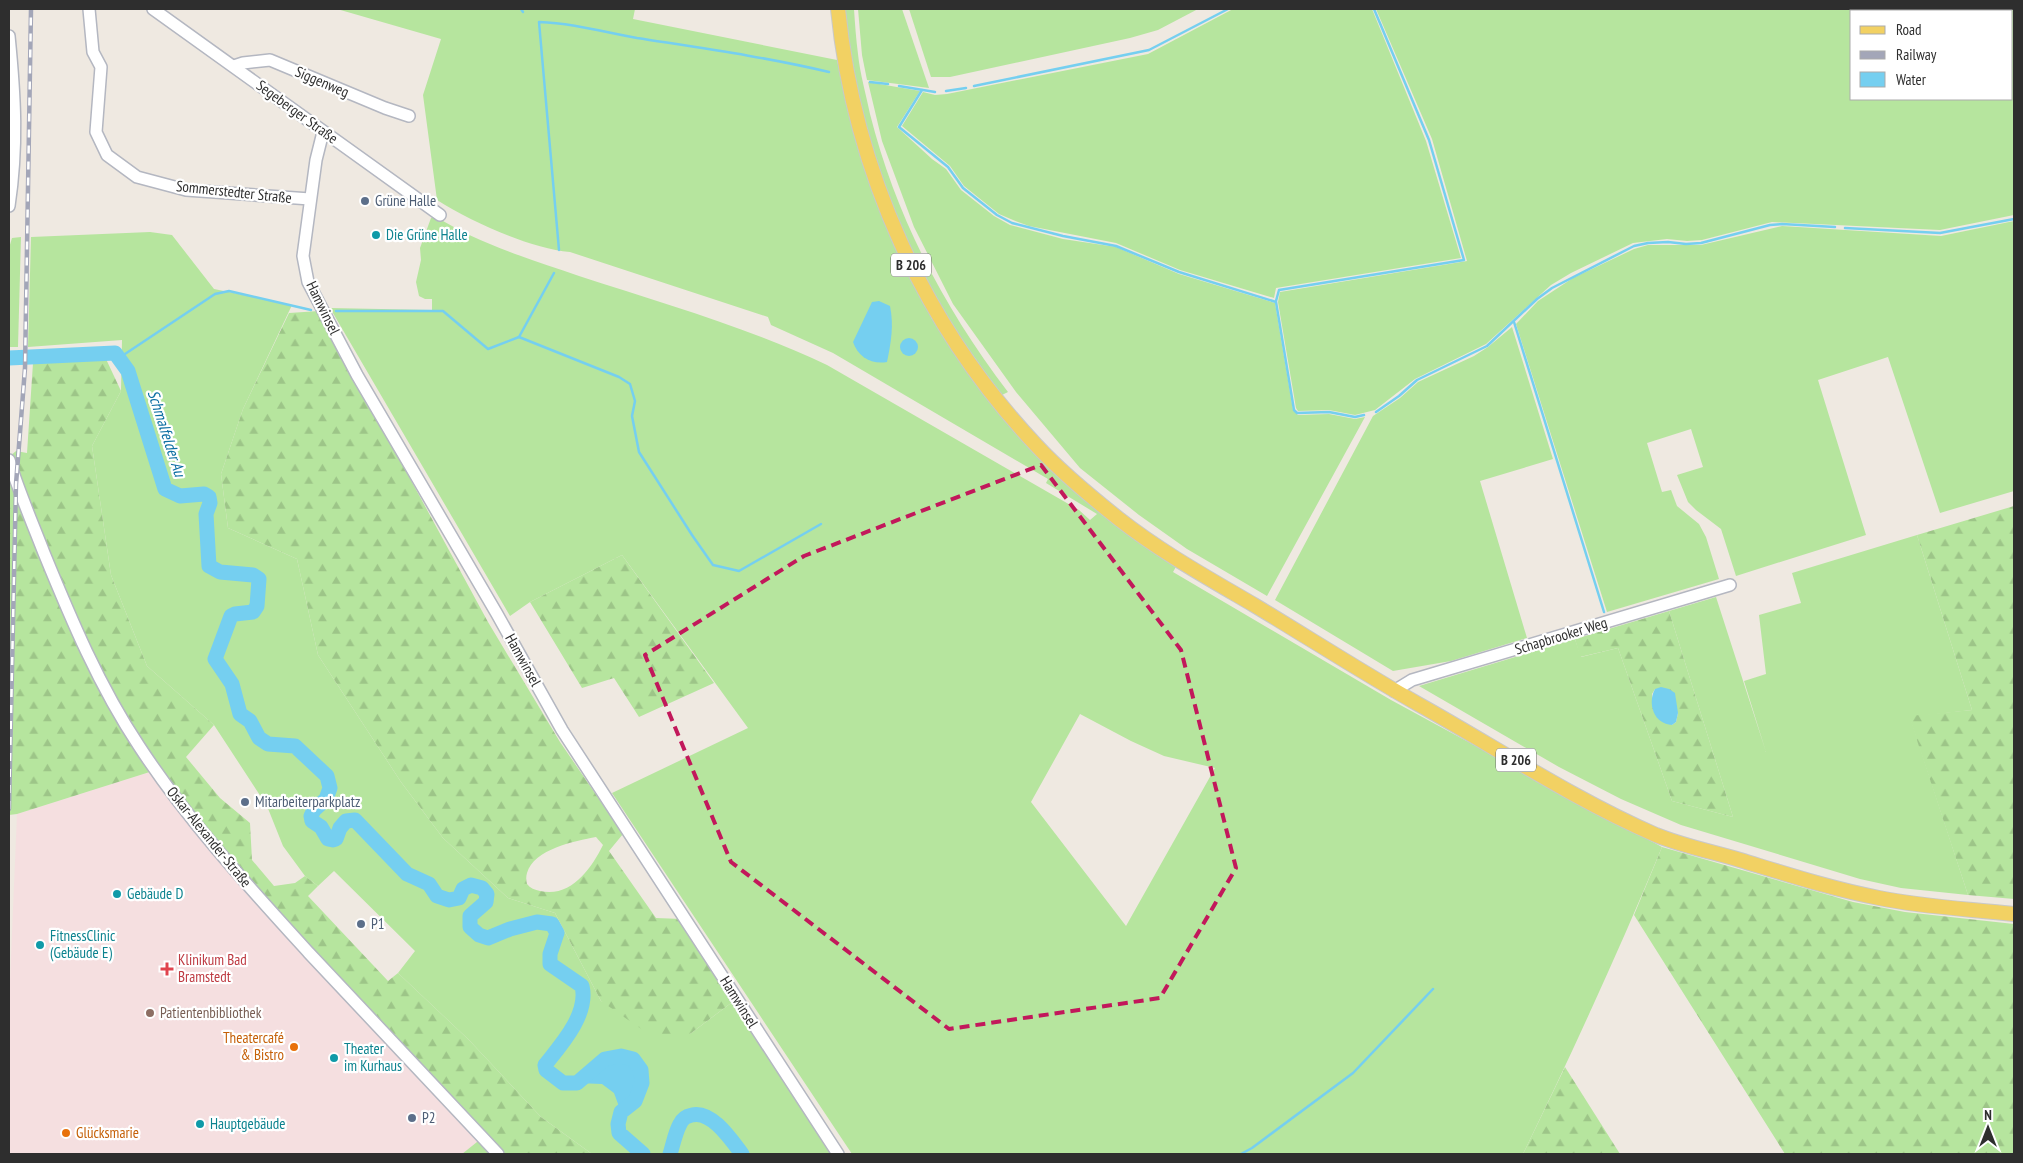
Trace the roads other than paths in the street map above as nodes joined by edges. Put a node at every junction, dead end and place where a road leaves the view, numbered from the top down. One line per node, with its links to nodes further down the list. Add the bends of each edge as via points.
1 (89, 9): 8 (street, Sommerstedter Straße, via 93,52 101,67 96,132 107,155 137,177 186,190)
2 (154, 9): 5 (street, Segeberger Straße)
3 (838, 9): 13 (main road, B 206, via 851,94 864,147 898,238 936,312 1006,410 1064,472 1123,522 1176,559)
4 (9, 36): 9 (street, via 16,97 16,136)
5 (234, 66): 6 (street, Siggenweg, via 270,60); 7 (street, Segeberger Straße)
6 (409, 116)
7 (323, 132): 8 (street, Hamwinsel); 10 (street, Segeberger Straße)
8 (310, 199): 16 (street, Hamwinsel, via 303,256 308,282 357,375 562,730)
9 (9, 206)
10 (440, 216)
11 (9, 460): 15 (street, Oskar-Alexander-Straße, via 60,592 95,671 138,745 188,814 264,903)
12 (1730, 585): 13 (street, Schapbrooker Weg, via 1412,680)
13 (1394, 691): 14 (main road, B 206, via 1610,814 1662,837 1878,898)
14 (2014, 914)
15 (498, 1154)
16 (838, 1154)

